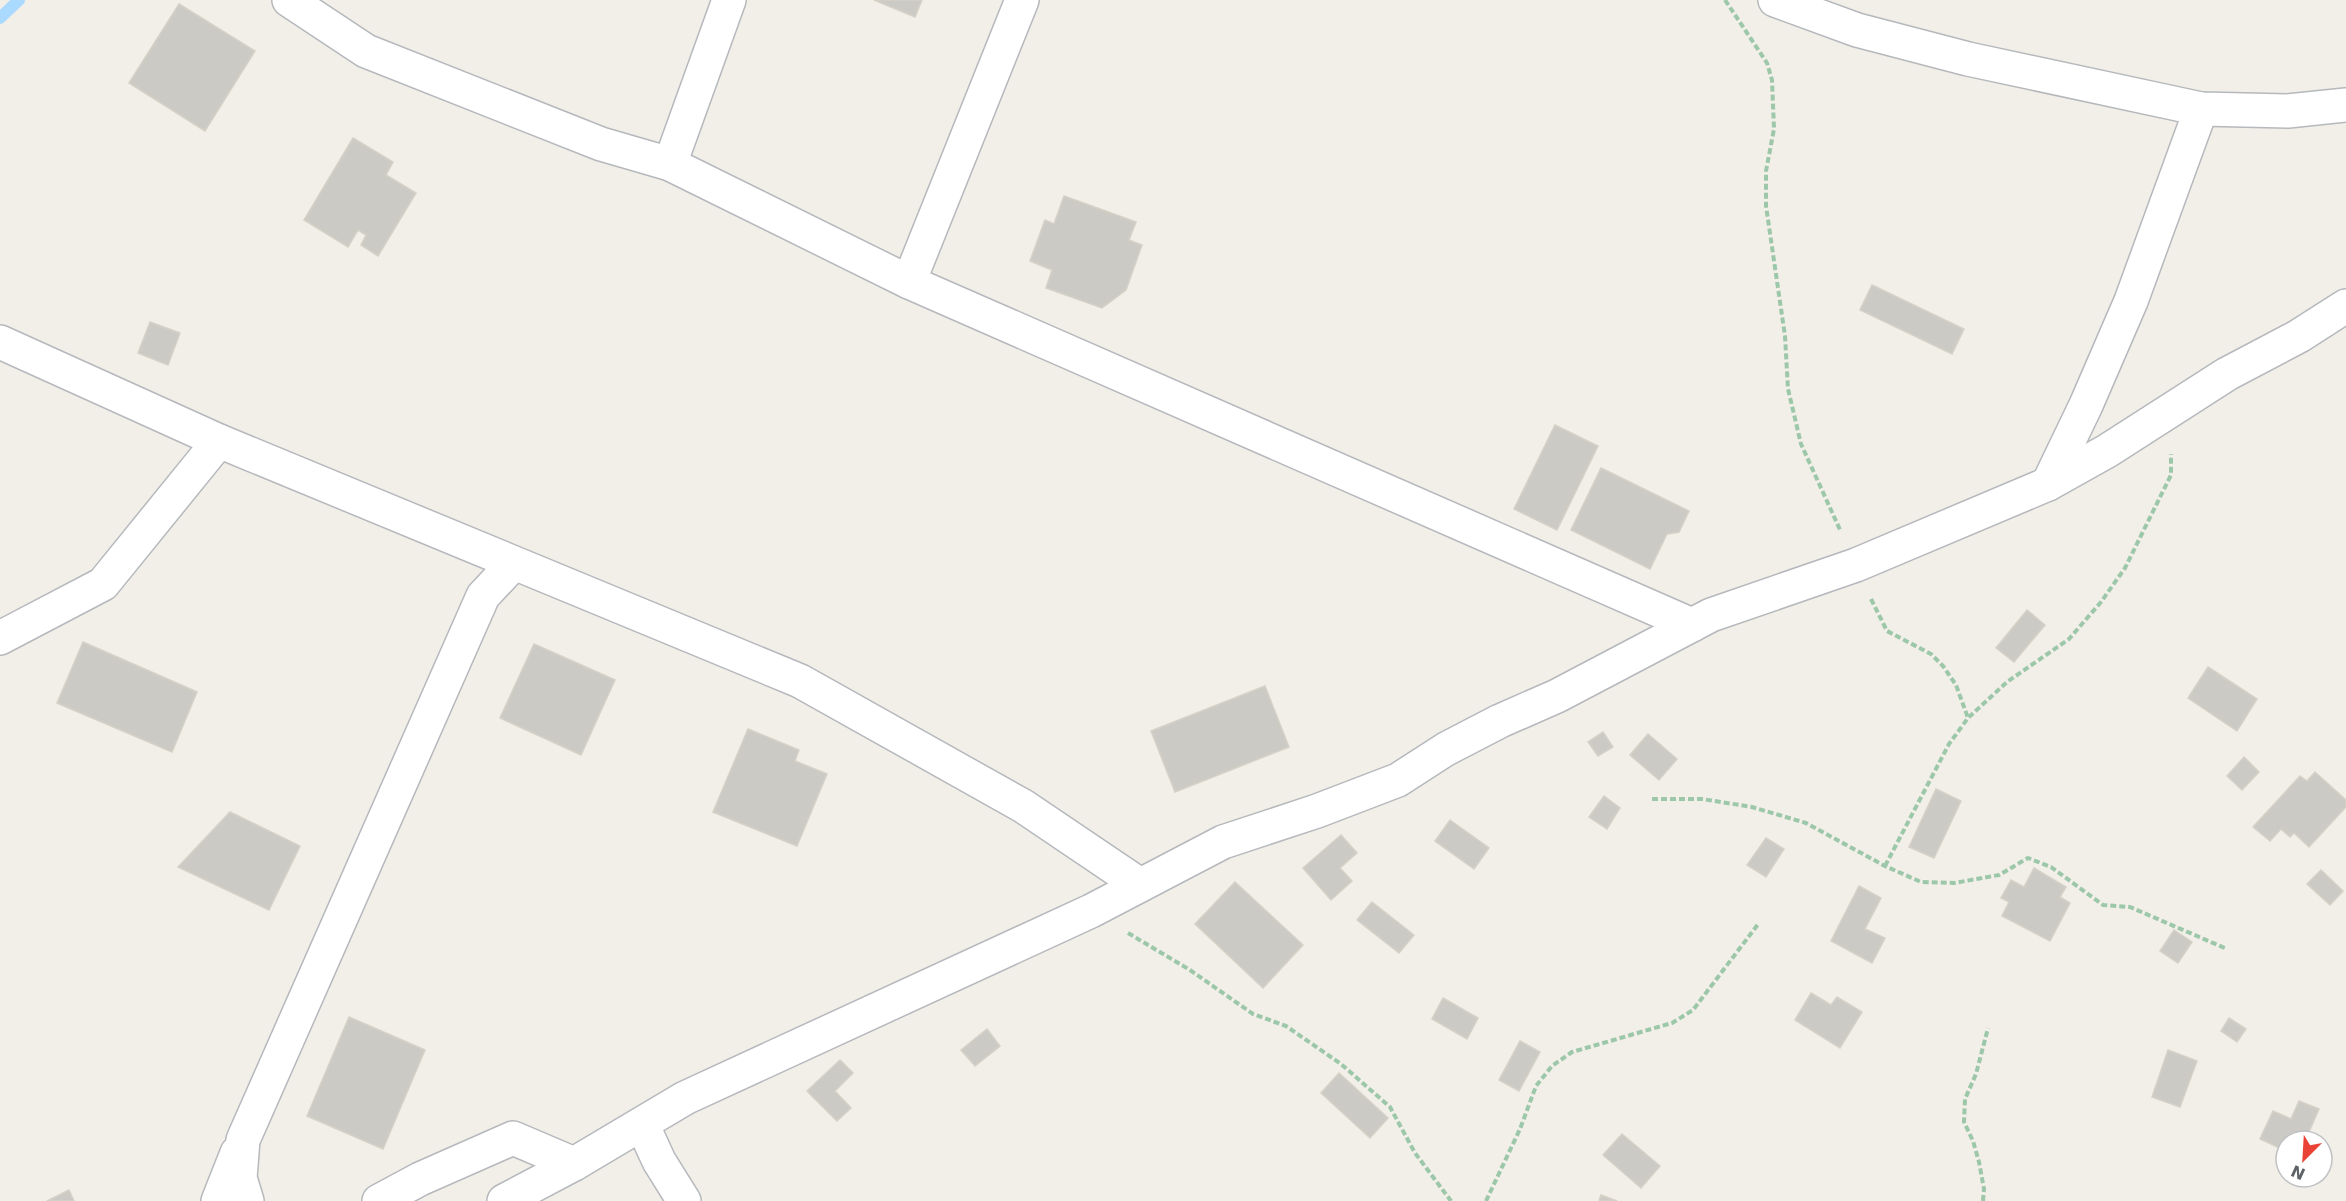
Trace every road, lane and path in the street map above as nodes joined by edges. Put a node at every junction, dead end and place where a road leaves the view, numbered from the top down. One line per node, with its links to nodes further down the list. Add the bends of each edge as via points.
1 (290, 0): 8 (street, via 366,51 601,144)
2 (729, 0): 8 (street)
3 (1022, 0): 9 (street)
4 (1725, 0): 16 (path, via 1767,63 1772,80 1773,129 1766,171 1766,206 1785,336 1788,389 1802,444)
5 (1776, 0): 7 (street, via 1857,30 1968,59)
6 (2346, 105): 7 (street, via 2288,111)
7 (2200, 109): 14 (street, via 2131,301)
8 (670, 164): 9 (street)
9 (909, 282): 17 (street)
10 (2346, 306): 12 (street)
11 (0, 342): 13 (street)
12 (2172, 408): 14 (street); 19 (path, via 2171,475 2125,568 2069,639 2007,682)
13 (219, 441): 15 (street); 18 (street, via 103,584)
14 (2048, 484): 16 (street)
15 (513, 564): 22 (street, via 800,681 1023,806); 28 (street, via 483,596)
16 (1856, 565): 17 (street); 19 (path, via 1884,629 1931,654 1943,666 1956,685)
17 (1692, 625): 22 (street, via 1557,696 1500,721 1398,780 1223,842)
18 (0, 638)
19 (1968, 718): 21 (path, via 1949,744)
20 (1652, 799): 21 (path, via 1702,799 1784,816 1806,823)
21 (1885, 866): 25 (path, via 1921,882 1954,883 1999,875 2028,858 2051,867 2103,905 2130,907)
22 (1140, 885): 23 (street)
23 (1091, 911): 27 (street, via 685,1098); 35 (path, via 1190,970 1253,1014 1286,1026 1341,1064 1390,1107 1415,1153)
24 (1759, 923): 36 (path, via 1693,1010 1672,1023 1572,1052 1552,1066 1536,1086)
25 (2227, 949)
26 (1988, 1028): 37 (path, via 1965,1099 1964,1122 1979,1162)
27 (642, 1124): 29 (street); 34 (street, via 658,1161)
28 (243, 1140): 30 (street); 31 (street, via 240,1178)
29 (574, 1164): 32 (street, via 513,1138); 33 (street)
30 (218, 1201)
31 (247, 1201)
32 (379, 1201)
33 (504, 1201)
34 (684, 1201)
35 (1451, 1201)
36 (1486, 1201)
37 (1983, 1201)

